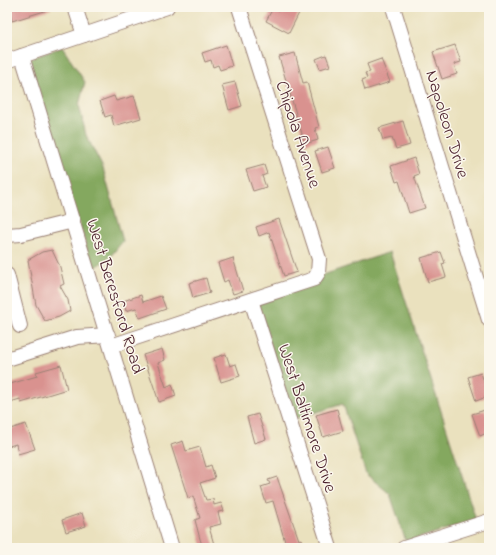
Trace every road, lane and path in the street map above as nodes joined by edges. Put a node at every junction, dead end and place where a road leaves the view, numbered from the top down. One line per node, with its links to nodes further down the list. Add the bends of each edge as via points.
1 (75, 7): 5 (street)
2 (167, 7): 5 (street)
3 (239, 7): 11 (street, Chipola Avenue, via 319,260 318,273 314,279)
4 (393, 7): 12 (street, Napoleon Drive)
5 (84, 35): 6 (street)
6 (22, 56): 7 (street); 8 (street, West Beresford Road)
7 (7, 61)
8 (73, 221): 9 (street); 14 (street, West Beresford Road)
9 (7, 235)
10 (8, 281): 13 (street)
11 (250, 300): 14 (street); 18 (street, West Baltimore Drive)
12 (489, 320)
13 (20, 326)
14 (110, 340): 15 (street, via 77,337); 17 (street, West Beresford Road)
15 (7, 359)
16 (489, 521): 19 (street)
17 (172, 548)
18 (330, 548)
19 (404, 548)

